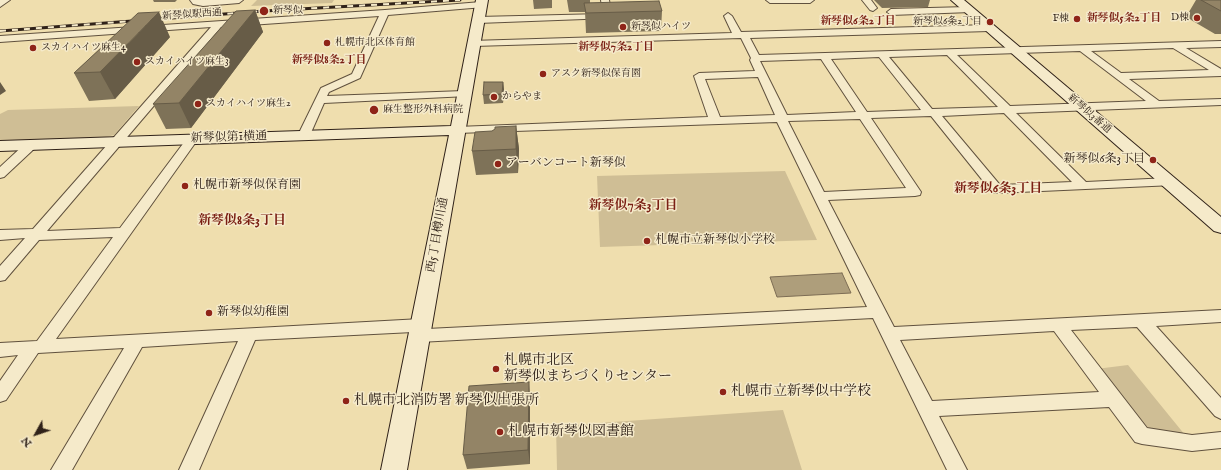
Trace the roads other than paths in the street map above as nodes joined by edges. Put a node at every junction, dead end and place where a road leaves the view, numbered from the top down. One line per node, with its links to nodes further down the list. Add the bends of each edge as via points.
1 (6, 0): 9 (street)
2 (194, 0): 3 (street, via 204,3)
3 (239, 0)
4 (605, 0): 10 (street, 新琴似駅西通, via 608,16)
5 (770, 0): 6 (street)
6 (810, 0)
7 (866, 0): 11 (street)
8 (957, 0): 12 (street, 新琴似3番通)
9 (0, 4)
10 (481, 8): 14 (street, 新琴似駅西通); 21 (street, 西5丁目樽川通)
11 (873, 8)
12 (968, 10): 13 (street); 17 (street, 新琴似3番通)
13 (891, 12)
14 (385, 13): 16 (street, 新琴似駅西通); 34 (street, via 356,76 325,90)
15 (728, 16): 19 (street)
16 (220, 24): 20 (street, 新琴似駅西通); 46 (street)
17 (989, 28): 18 (street); 26 (street, 新琴似3番通)
18 (865, 32): 19 (street); 24 (street)
19 (741, 35): 21 (street); 29 (street)
20 (0, 39)
21 (474, 43): 33 (street, 西5丁目樽川通)
22 (1221, 44): 23 (street)
23 (1176, 46): 25 (street); 30 (street)
24 (878, 49): 27 (street); 28 (street); 39 (street)
25 (1083, 49): 26 (street); 32 (street)
26 (1015, 50): 27 (street); 37 (street, 新琴似3番通)
27 (949, 52): 38 (street)
28 (824, 56): 29 (street); 40 (street)
29 (756, 58): 31 (street)
30 (1220, 73): 32 (street)
31 (761, 74): 41 (street, via 782,113); 42 (street, via 699,76)
32 (1119, 76): 35 (street)
33 (464, 94): 34 (street); 43 (street, 西5丁目樽川通)
34 (320, 100): 44 (street)
35 (1157, 105): 36 (street); 37 (street)
36 (1218, 105)
37 (1082, 108): 38 (street); 50 (street, 新琴似3番通)
38 (1006, 110): 39 (street); 51 (street)
39 (931, 113): 40 (street); 51 (street, via 997,189)
40 (863, 115): 41 (street); 52 (street, via 915,192)
41 (782, 118): 42 (street); 52 (street)
42 (715, 120): 43 (street)
43 (457, 130): 44 (street, 新琴似第1横通); 62 (street, 西5丁目樽川通)
44 (304, 135): 45 (street, 新琴似第1横通)
45 (192, 139): 46 (street, 新琴似第1横通); 54 (street)
46 (117, 142): 47 (street, 新琴似第1横通); 56 (street)
47 (31, 145): 48 (street, 新琴似第1横通); 49 (street)
48 (0, 146)
49 (0, 174)
50 (1169, 182): 51 (street); 53 (street, 新琴似3番通)
51 (1082, 185)
52 (820, 196): 58 (street)
53 (1221, 227)
54 (124, 232): 56 (street); 66 (street)
55 (0, 235): 56 (street)
56 (36, 235): 57 (street)
57 (0, 276)
58 (878, 312): 62 (street); 63 (street)
59 (1221, 316): 60 (street)
60 (1142, 321): 61 (street); 71 (street)
61 (1058, 325): 63 (street); 69 (street)
62 (420, 331): 64 (street); 75 (street, 西5丁目樽川通)
63 (889, 334): 70 (street)
64 (249, 335): 65 (street); 74 (street)
65 (137, 341): 66 (street); 73 (street)
66 (38, 347): 67 (street); 68 (street)
67 (0, 350)
68 (0, 395)
69 (1112, 399): 70 (street); 72 (street, via 1142,436 1192,443)
70 (926, 409): 76 (street)
71 (1221, 411)
72 (1221, 440)
73 (61, 470)
74 (189, 470)
75 (394, 470)
76 (957, 470)

